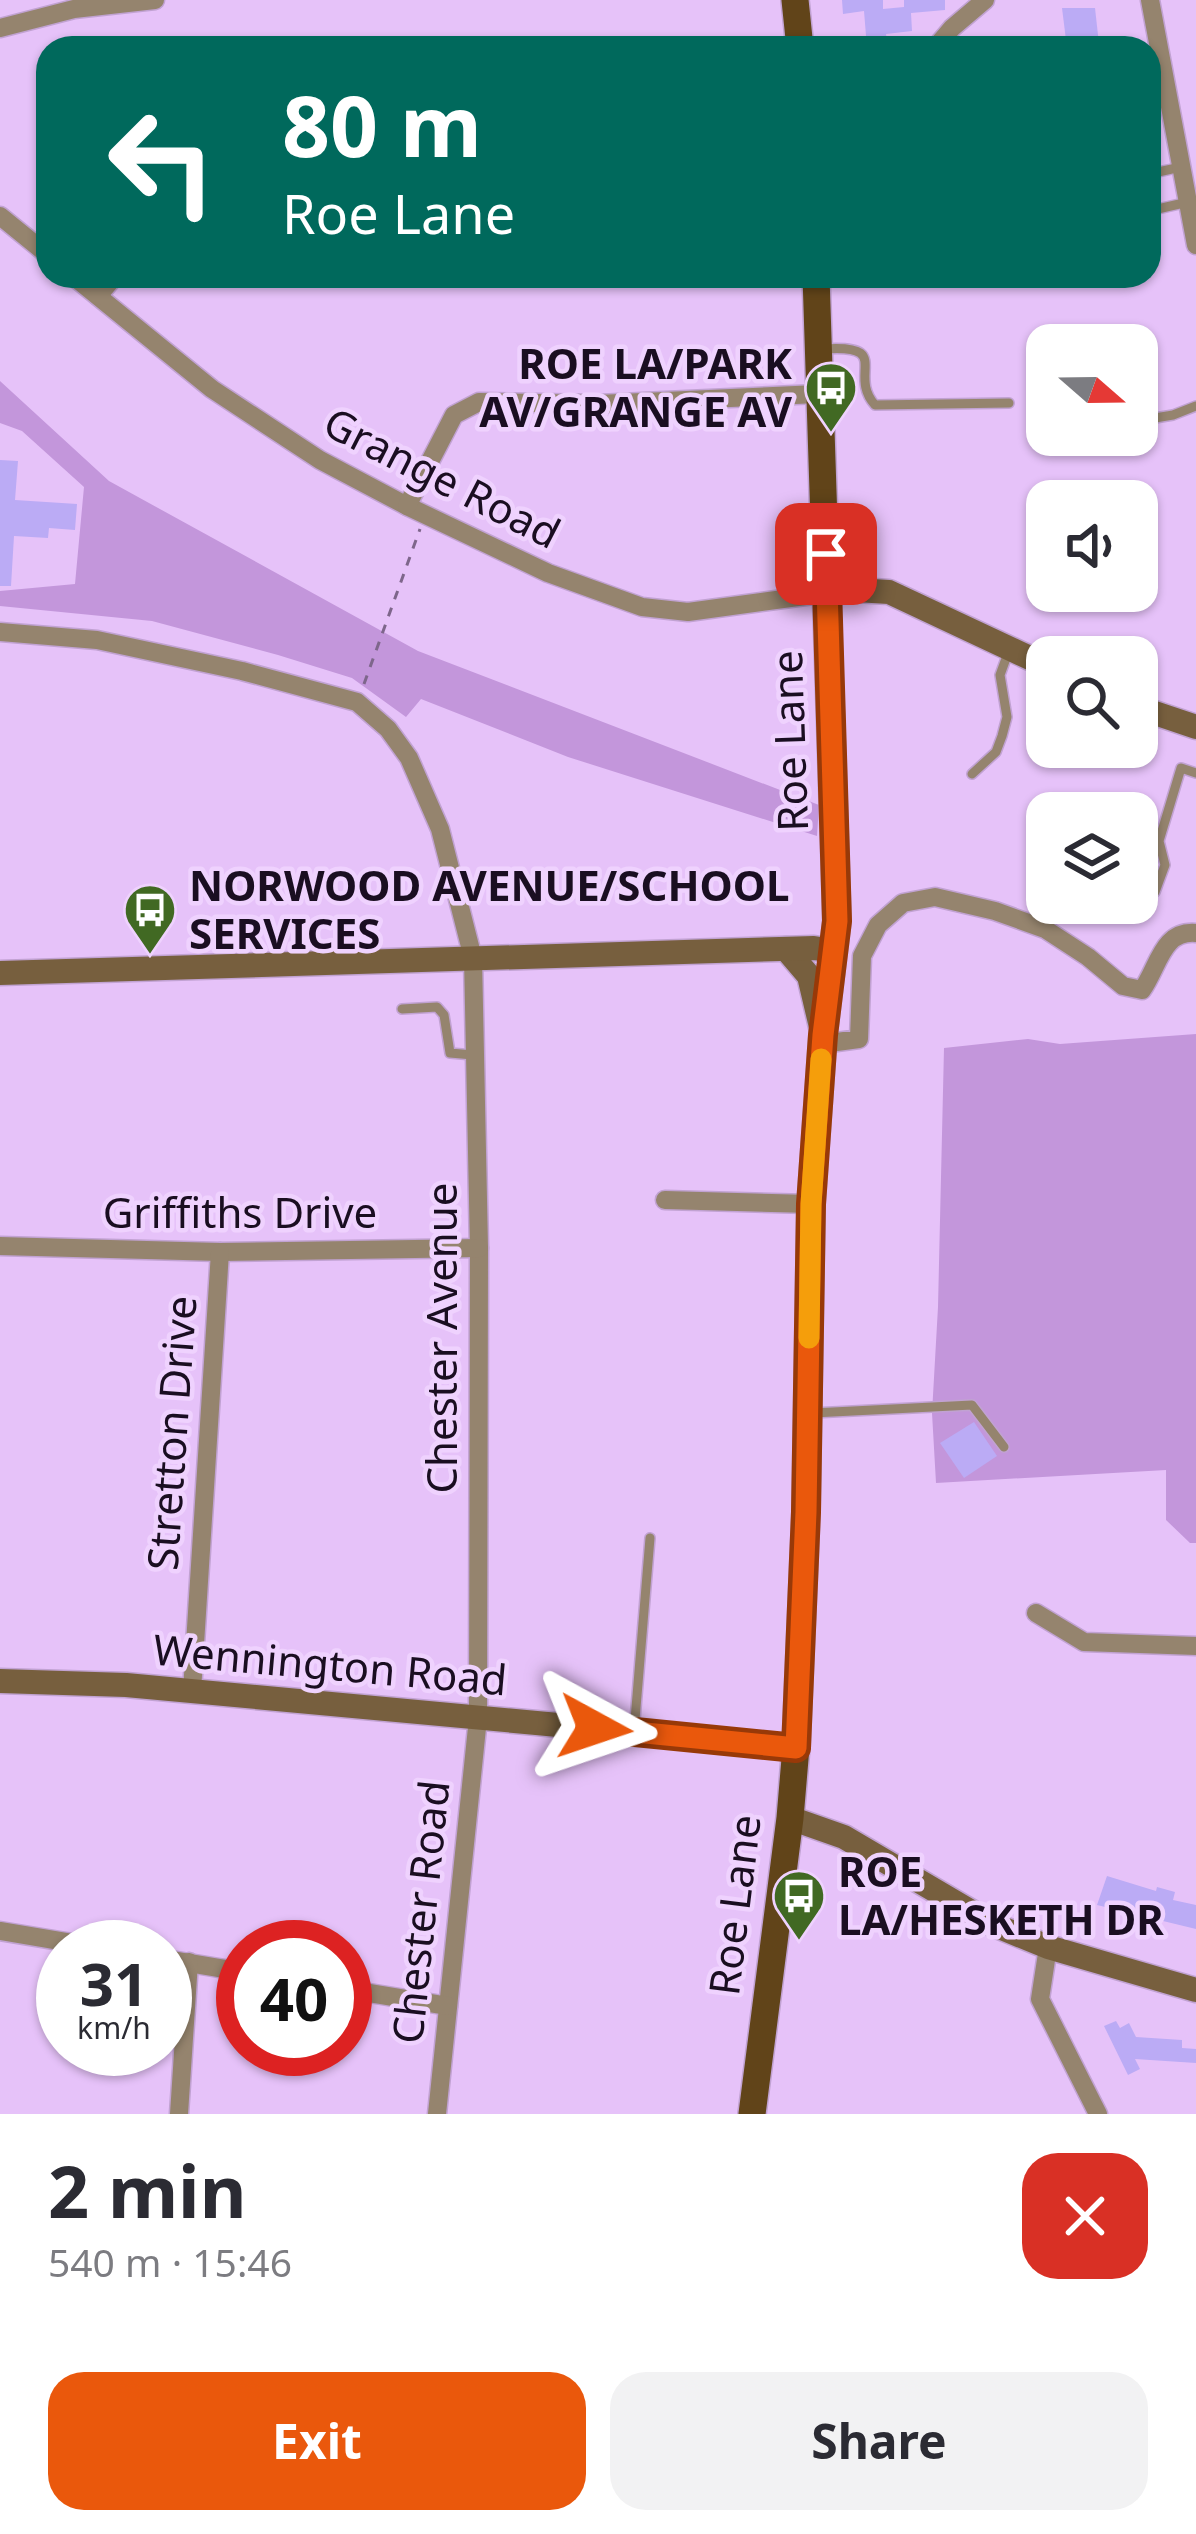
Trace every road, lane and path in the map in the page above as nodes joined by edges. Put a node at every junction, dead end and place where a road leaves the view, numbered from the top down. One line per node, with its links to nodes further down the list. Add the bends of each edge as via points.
1 (155, 0): 5 (street)
2 (795, 0): 6 (main road)
3 (985, 0): 7 (street)
4 (1150, 0): 8 (street)
5 (0, 28)
6 (799, 36)
7 (945, 36)
8 (1157, 36)
9 (1161, 59): 10 (street)
10 (1181, 167): 11 (lane); 12 (street)
11 (1161, 171)
12 (1188, 202): 13 (lane); 15 (street)
13 (1161, 208)
14 (0, 216): 16 (street)
15 (1196, 244)
16 (36, 245)
17 (88, 288): 20 (street, Grange Road)
18 (105, 288): 20 (street)
19 (816, 288): 21 (main road, Roe Lane)
20 (98, 296): 26 (street, Grange Road, via 212,389)
21 (818, 349): 22 (main road, Roe Lane); 23 (lane, via 861,352 874,405)
22 (818, 394): 26 (street, via 479,402 454,415); 27 (main road, Roe Lane)
23 (1010, 403)
24 (1196, 406): 25 (lane)
25 (1158, 418)
26 (416, 511): 27 (street, Grange Road, via 642,607 688,612); 31 (path)
27 (828, 593): 29 (street, via 889,592); 39 (main road, Roe Lane)
28 (0, 632): 31 (street, via 97,640)
29 (1009, 648): 30 (street); 35 (lane, via 1000,675 1002,736)
30 (1026, 656)
31 (357, 702): 40 (street, Chester Avenue, via 409,758 440,829)
32 (1158, 714): 33 (street)
33 (1196, 727)
34 (1196, 772): 36 (lane, via 1181,768 1159,841 1165,865)
35 (972, 774)
36 (1158, 884)
37 (1196, 933): 43 (street, via 1169,940 1142,990 1123,986 1045,929 935,897 904,903 878,925 862,956 859,1040)
38 (786, 949): 39 (street); 40 (street); 43 (street, via 809,976)
39 (832, 951): 43 (main road, Roe Lane)
40 (473, 958): 41 (street); 44 (street, Chester Avenue)
41 (0, 974)
42 (402, 1009): 44 (lane, via 437,1007 450,1053)
43 (822, 1040): 46 (main road, Roe Lane)
44 (477, 1055): 48 (street, Chester Avenue)
45 (665, 1200): 46 (street)
46 (811, 1204): 50 (main road, Roe Lane)
47 (0, 1246): 49 (street, Griffiths Drive)
48 (479, 1248): 49 (street, Griffiths Drive); 57 (street, Chester Avenue)
49 (220, 1252): 56 (street, Stretton Drive)
50 (808, 1414): 51 (lane, via 972,1405); 59 (main road, Roe Lane)
51 (1004, 1447)
52 (650, 1538): 58 (lane)
53 (1036, 1612): 54 (street, via 1084,1642)
54 (1196, 1646)
55 (0, 1681): 56 (street, Wennington Road)
56 (191, 1691): 57 (street, Wennington Road)
57 (478, 1718): 58 (street, Wennington Road); 66 (street, Chester Road)
58 (634, 1732): 59 (street, Wennington Road)
59 (796, 1748): 60 (main road, Roe Lane)
60 (790, 1818): 63 (street, via 844,1837 992,1924); 70 (main road, Roe Lane)
61 (0, 1931): 62 (street)
62 (36, 1937)
63 (1048, 1947): 64 (street); 71 (street, via 1040,1999)
64 (1196, 1990)
65 (372, 1993): 66 (street)
66 (448, 2006): 69 (street, Chester Road)
67 (182, 2076): 68 (street)
68 (179, 2114)
69 (436, 2114)
70 (752, 2114)
71 (1098, 2114)

